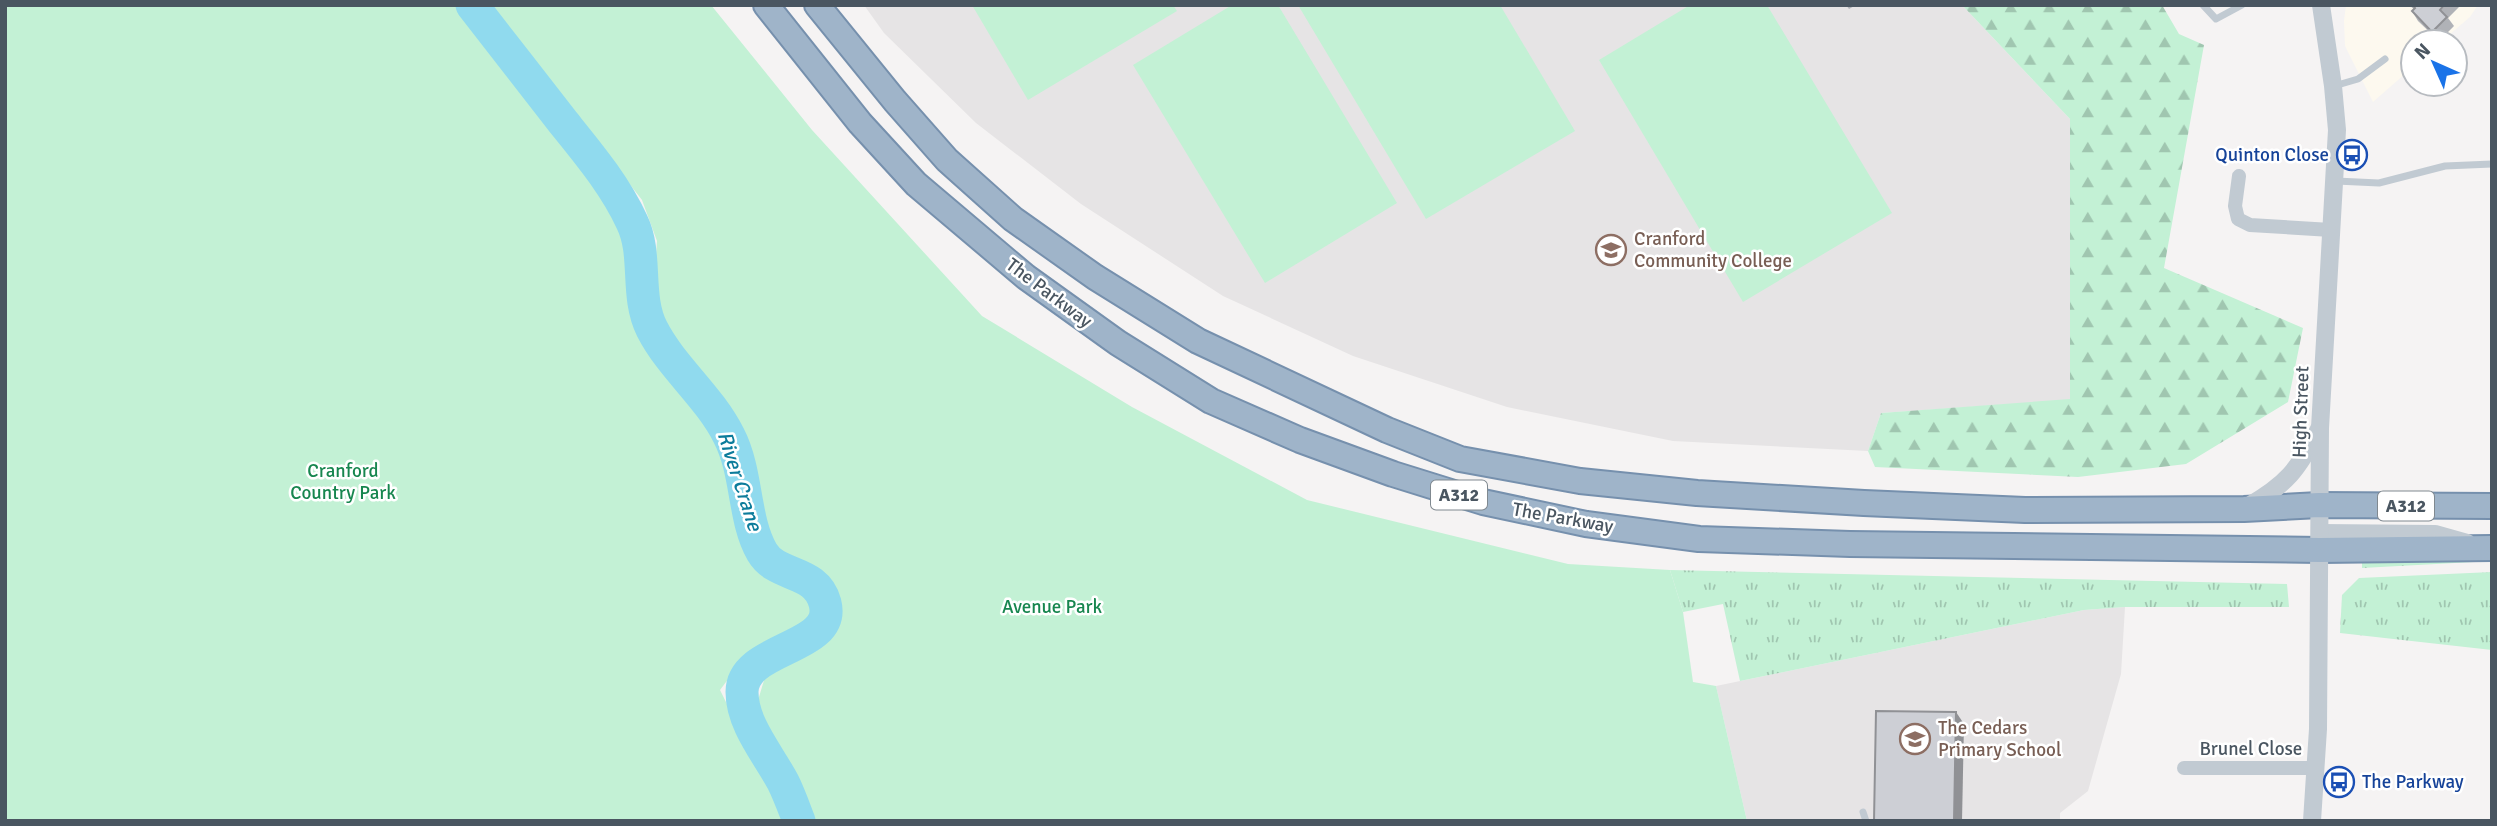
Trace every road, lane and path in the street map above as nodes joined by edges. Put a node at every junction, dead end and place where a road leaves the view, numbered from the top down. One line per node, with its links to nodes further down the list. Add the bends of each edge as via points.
1 (766, 5): 16 (highway, The Parkway / A312, via 860,123 916,184 1026,277 1118,343 1211,401 1393,474 1496,505 1586,524 1699,539 1837,544)
2 (817, 5): 15 (highway, The Parkway / A312, via 947,160 1013,219 1094,277 1198,341 1387,430 1460,459 1580,481 1697,493 2025,510)
3 (2203, 5): 4 (lane, via 2216,19)
4 (2242, 5)
5 (2321, 5): 7 (street, High Street)
6 (2385, 59): 7 (lane, via 2358,79)
7 (2333, 86): 10 (street, High Street)
8 (2492, 163): 10 (lane, via 2445,166 2379,183)
9 (2239, 176): 11 (street, via 2238,219 2250,225)
10 (2335, 181): 11 (street, High Street)
11 (2331, 230): 12 (street, High Street)
12 (2319, 428): 13 (street, High Street); 15 (street, via 2293,473)
13 (2319, 505): 14 (highway, The Parkway / A312); 15 (highway, The Parkway / A312); 16 (street, High Street)
14 (2492, 506)
15 (2244, 509)
16 (2320, 542): 17 (highway, The Parkway / A312); 19 (street, High Street)
17 (2489, 548)
18 (2184, 768): 19 (street, Brunel Close)
19 (2317, 768): 22 (street, High Street)
20 (1863, 812): 21 (lane)
21 (1866, 821)
22 (2312, 821)

